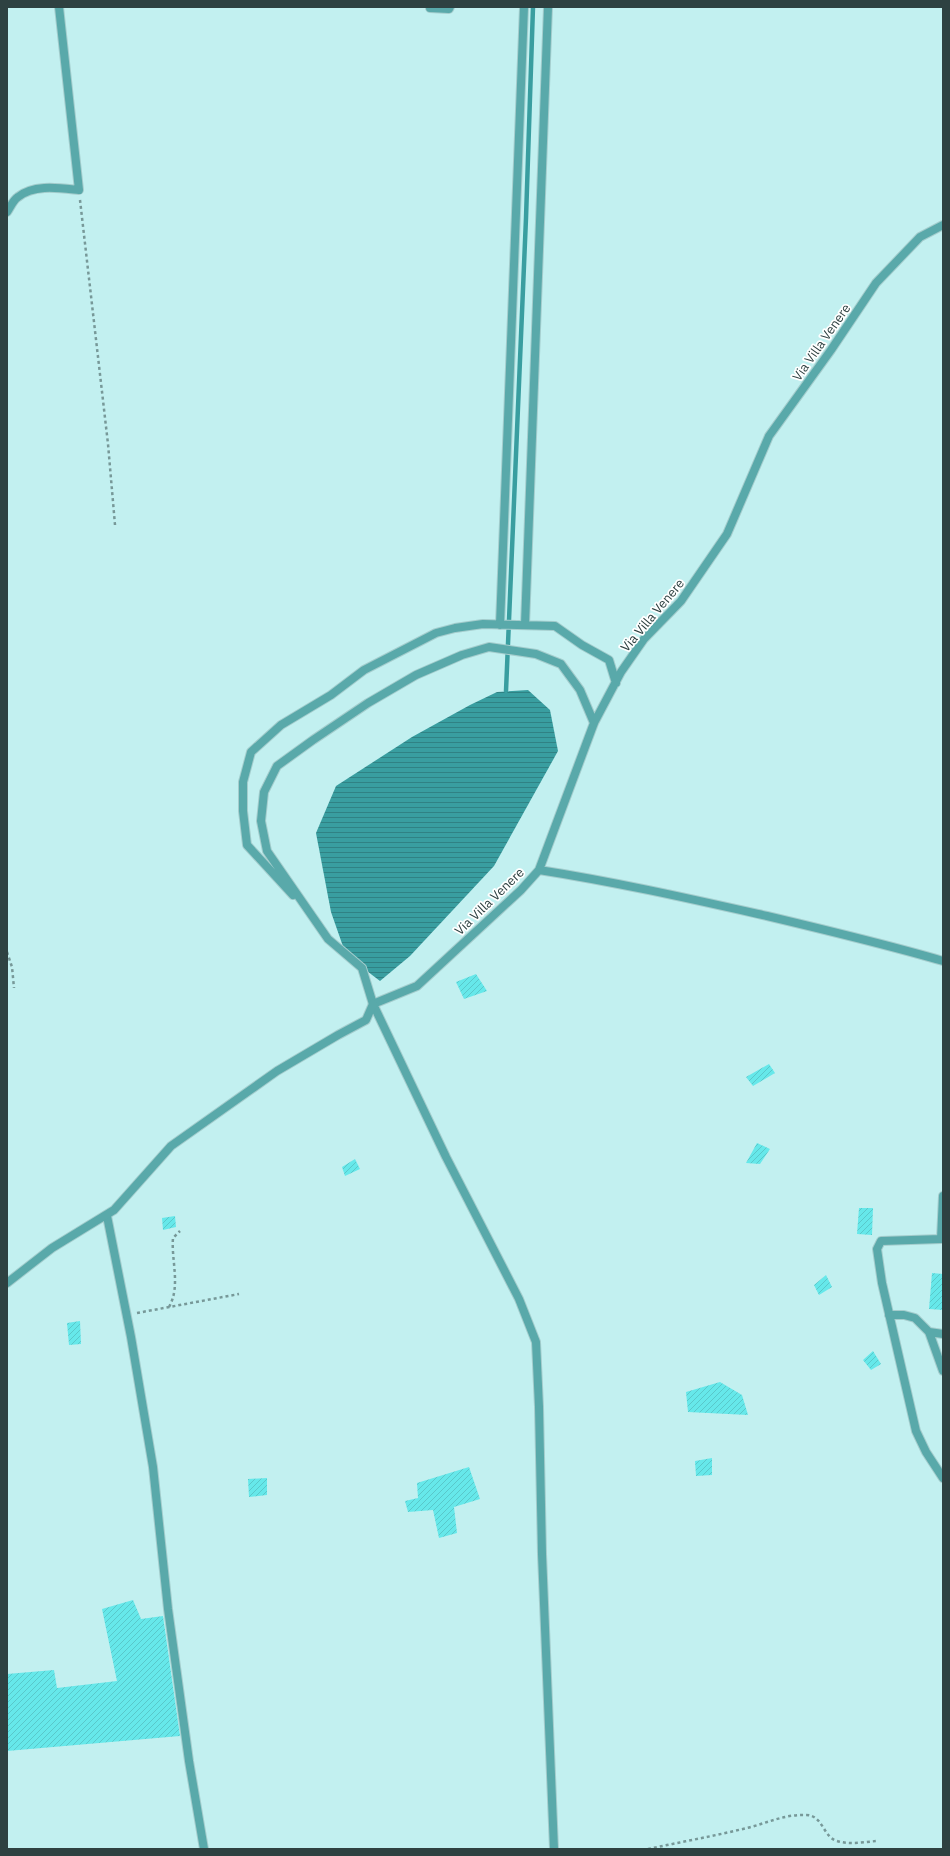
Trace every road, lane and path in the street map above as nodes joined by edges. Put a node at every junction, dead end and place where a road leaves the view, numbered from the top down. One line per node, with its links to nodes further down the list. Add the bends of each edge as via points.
1 (59, 7): 6 (street)
2 (450, 7): 5 (street)
3 (524, 7): 10 (street)
4 (548, 7): 11 (street)
5 (430, 8)
6 (79, 190): 7 (street, via 29,190 16,198); 9 (path)
7 (7, 212)
8 (943, 225): 12 (street, Via Villa Venere, via 920,237 876,283 769,436 727,534 681,601 644,639)
9 (115, 525)
10 (501, 624): 11 (street); 15 (street, via 455,628 414,643 364,670 331,695 281,725 252,752 243,782 247,845)
11 (525, 624): 12 (street, via 555,626 609,660)
12 (616, 682): 13 (street, Via Villa Venere)
13 (594, 723): 14 (street, Via Villa Venere); 15 (street, via 580,690 561,664 536,654 489,647 462,655 416,675 368,703 277,766 264,792 261,821 267,851)
14 (539, 870): 17 (street, via 600,880 741,910 885,944); 19 (street, Via Villa Venere, via 416,986)
15 (308, 910): 19 (street, via 328,938 362,968)
16 (7, 952): 18 (path, via 12,967)
17 (943, 961)
18 (14, 988)
19 (373, 1004): 21 (street, via 366,1020 277,1071 171,1146); 34 (street, via 446,1157 519,1298 536,1342)
20 (943, 1196): 27 (street, via 941,1239 881,1241 877,1249)
21 (107, 1216): 23 (street, via 52,1248); 26 (street)
22 (180, 1231): 25 (path, via 172,1238 174,1298)
23 (7, 1282)
24 (239, 1294): 25 (path)
25 (168, 1307): 26 (path)
26 (126, 1315): 33 (street, via 153,1467 168,1609)
27 (889, 1315): 28 (street, via 915,1318); 31 (street, via 916,1431)
28 (929, 1332): 29 (street); 30 (street)
29 (943, 1334)
30 (943, 1371)
31 (943, 1478)
32 (877, 1842): 35 (path, via 851,1844 836,1841 827,1834 819,1820 808,1814 775,1818 748,1828)
33 (204, 1849)
34 (554, 1849)
35 (648, 1849)

